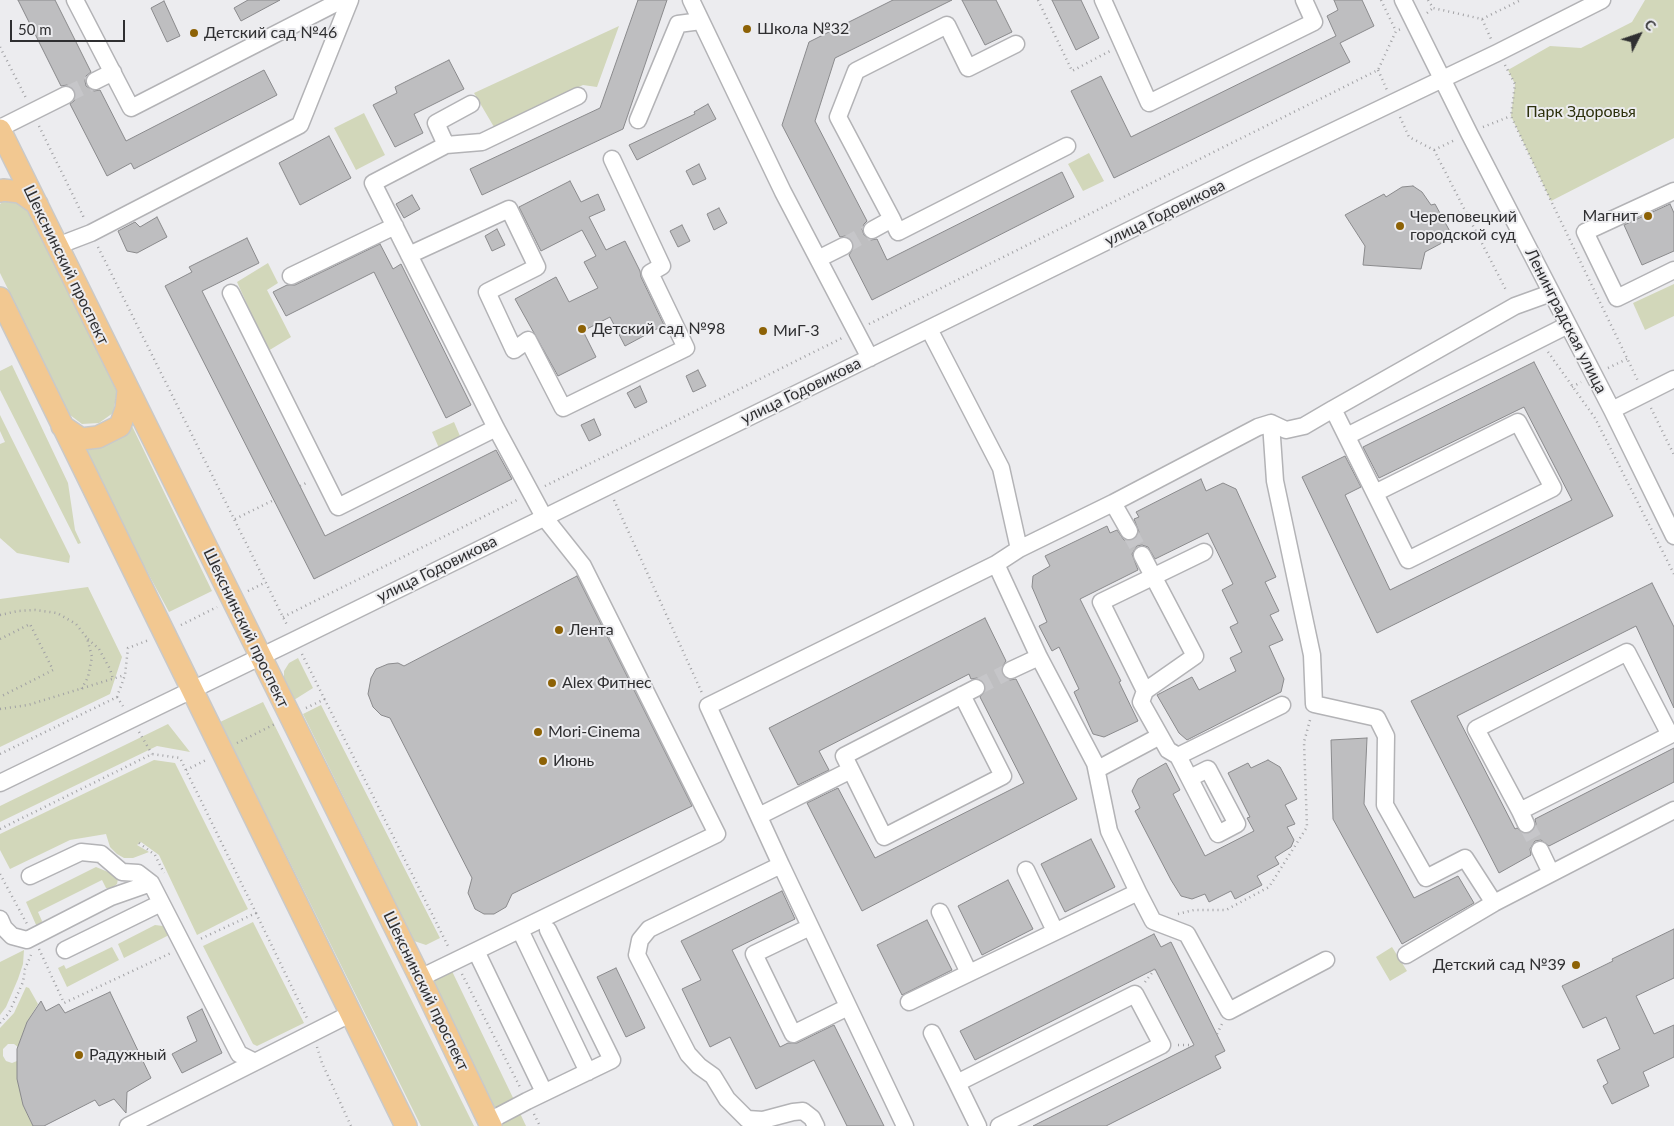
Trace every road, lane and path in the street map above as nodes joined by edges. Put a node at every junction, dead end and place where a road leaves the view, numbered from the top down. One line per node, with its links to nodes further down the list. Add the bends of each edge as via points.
1 (75, 0): 20 (street)
2 (342, 0): 20 (street, via 131,108)
3 (350, 0): 38 (street, via 300,125)
4 (691, 0): 14 (street)
5 (1038, 0): 17 (path, via 1072,70)
6 (1103, 0): 17 (street)
7 (1304, 0): 17 (street, via 1314,22 1149,102)
8 (1381, 0): 15 (path)
9 (1403, 0): 21 (street, Ленинградская улица)
10 (1428, 0): 13 (path, via 1433,8)
11 (1521, 0): 13 (path)
12 (1602, 0): 19 (street, улица Годовикова)
13 (1482, 20): 19 (path)
14 (701, 21): 27 (street, via 678,24); 42 (street)
15 (1396, 31)
16 (1016, 44): 35 (street, via 968,68 947,25 856,71 838,117)
17 (1123, 44)
18 (0, 47): 26 (path)
19 (1498, 53): 21 (street, улица Годовикова); 53 (path, via 1515,84 1511,116)
20 (112, 72): 22 (street)
21 (1443, 79): 46 (street, Ленинградская улица); 49 (street, улица Годовикова)
22 (96, 80)
23 (66, 95): 26 (street)
24 (578, 96): 29 (street, via 482,142)
25 (471, 104): 29 (street, via 436,123)
26 (33, 112): 28 (street); 38 (path)
27 (638, 120)
28 (0, 129): 34 (main road, Шекснинский проспект)
29 (446, 144): 36 (street, via 373,183)
30 (1067, 146): 35 (street, via 898,232)
31 (612, 159): 41 (street, via 662,266 650,273 686,348 563,408 528,340 514,350 487,292 538,267 509,209)
32 (0, 191): 34 (main road, via 20,192)
33 (1674, 191): 43 (street, via 1586,232 1617,298)
34 (37, 204): 39 (main road, Шекснинский проспект)
35 (892, 219): 37 (street)
36 (395, 226): 41 (street); 44 (street)
37 (872, 230)
38 (91, 233): 39 (street); 66 (path)
39 (57, 246): 52 (main road, Шекснинский проспект)
40 (844, 246): 42 (street)
41 (409, 255): 58 (street)
42 (818, 259): 50 (street)
43 (1674, 270)
44 (291, 276)
45 (231, 293): 58 (street, via 338,507)
46 (1551, 293): 48 (street, Ленинградская улица); 54 (street, via 1515,306)
47 (0, 298): 57 (main road)
48 (1568, 325): 55 (street, Ленинградская улица); 59 (street)
49 (929, 329): 50 (street, улица Годовикова); 69 (street, via 1000,468)
50 (870, 358): 61 (street, улица Годовикова)
51 (1674, 379): 53 (street)
52 (128, 391): 57 (main road, via 120,426 98,437 81,439); 78 (main road, Шекснинский проспект)
53 (1644, 394): 55 (street); 60 (path)
54 (1333, 409): 56 (street, via 1304,426 1286,430); 59 (street)
55 (1612, 410): 68 (street, Ленинградская улица)
56 (1271, 422): 64 (street); 89 (street, via 1275,481 1312,655)
57 (62, 426): 84 (main road)
58 (496, 428): 65 (street)
59 (1347, 436): 62 (street)
60 (1674, 455)
61 (607, 486): 65 (street, улица Годовикова); 91 (path)
62 (1375, 493): 62 (street, via 1408,560 1553,488 1518,422)
63 (274, 500): 66 (path)
64 (1113, 503): 67 (street); 69 (street)
65 (544, 516): 77 (street, улица Годовикова); 123 (street, via 583,566 717,834)
66 (236, 519): 77 (path)
67 (1129, 531)
68 (1674, 536)
69 (1019, 549): 72 (street)
70 (1204, 552): 73 (street)
71 (1142, 555): 73 (street)
72 (996, 564): 79 (street); 91 (street)
73 (1154, 577): 85 (street, via 1195,656); 85 (street, via 1101,602)
74 (0, 615): 75 (path, via 35,610 56,613 76,624)
75 (87, 638): 82 (path, via 99,649); 83 (path, via 92,657 88,677)
76 (0, 639): 86 (path, via 30,624 53,670)
77 (295, 640): 78 (street, улица Годовикова); 88 (path)
78 (261, 656): 84 (street, улица Годовикова); 93 (main road, Шекснинский проспект)
79 (1039, 657): 80 (street); 98 (street)
80 (1011, 670)
81 (126, 675): 82 (path)
82 (113, 679): 83 (path)
83 (81, 690): 92 (path, via 28,705)
84 (191, 690): 95 (main road); 102 (street, улица Годовикова)
85 (1145, 691): 94 (street, via 1141,702)
86 (0, 697)
87 (117, 697): 96 (path)
88 (325, 698): 93 (path); 133 (path)
89 (1314, 704): 117 (street, via 1377,718 1386,736 1385,805 1426,878 1465,858); 121 (path, via 1304,742 1307,827 1269,887 1226,910 1194,910)
90 (1282, 705): 97 (street)
91 (708, 706): 104 (street)
92 (0, 709)
93 (290, 716): 95 (path); 135 (main road, Шекснинский проспект)
94 (1160, 736): 97 (street, via 1168,750); 98 (street, via 1098,769)
95 (221, 752): 99 (path); 138 (main road)
96 (0, 754)
97 (1178, 756): 101 (street)
98 (1095, 763): 115 (street, via 1109,831)
99 (186, 770): 106 (path, via 180,758 152,754); 119 (path)
100 (851, 770): 100 (street, via 844,756 969,691 1003,776 884,837); 104 (street)
101 (1190, 778)
102 (0, 782)
103 (1674, 810): 111 (street)
104 (759, 816): 109 (street)
105 (1523, 818): 105 (street, via 1670,735 1627,652 1476,729)
106 (0, 829)
107 (139, 843): 113 (path, via 155,855)
108 (1540, 850): 111 (street)
109 (781, 865): 122 (street); 152 (street, via 649,929 640,940 637,955 688,1054 713,1076 727,1099 747,1119 763,1120 802,1111 812,1118)
110 (1026, 870): 125 (street)
111 (1551, 873): 117 (street)
112 (30, 876): 114 (street, via 81,852 101,854 122,872 138,873)
113 (168, 881)
114 (151, 882): 116 (street); 126 (street, via 27,940)
115 (1138, 892): 121 (street); 125 (street)
116 (162, 903): 128 (street); 142 (street, via 239,1054)
117 (1494, 903): 131 (street)
118 (940, 912): 134 (street)
119 (256, 913): 127 (path); 140 (path)
120 (0, 919): 126 (street)
121 (1153, 922): 132 (street, via 1187,934 1229,1011)
122 (810, 927): 137 (street); 137 (street, via 754,954 792,1034)
123 (520, 930): 130 (street); 143 (street)
124 (548, 930): 143 (street, via 612,1060)
125 (1055, 931): 134 (street)
126 (6, 940)
127 (197, 940)
128 (65, 950)
129 (33, 952): 139 (path, via 13,1005)
130 (476, 952): 133 (street); 145 (street)
131 (1406, 954)
132 (1326, 960)
133 (456, 962): 135 (street); 146 (path)
134 (969, 973): 136 (street)
135 (420, 978): 147 (main road, Шекснинский проспект)
136 (909, 1002)
137 (848, 1007): 153 (street)
138 (350, 1014): 140 (street); 150 (main road)
139 (0, 1023)
140 (313, 1032): 142 (street); 149 (path, via 322,1063)
141 (932, 1033): 144 (street)
142 (254, 1062): 148 (street)
143 (588, 1072): 145 (street)
144 (957, 1083): 154 (street); 155 (street, via 1136,994 1162,1045)
145 (544, 1092): 146 (street)
146 (527, 1100): 147 (street); 151 (path)
147 (490, 1123)
148 (128, 1126)
149 (351, 1126)
150 (406, 1126)
151 (540, 1126)
152 (816, 1126)
153 (906, 1126)
154 (978, 1126)
155 (999, 1126)

